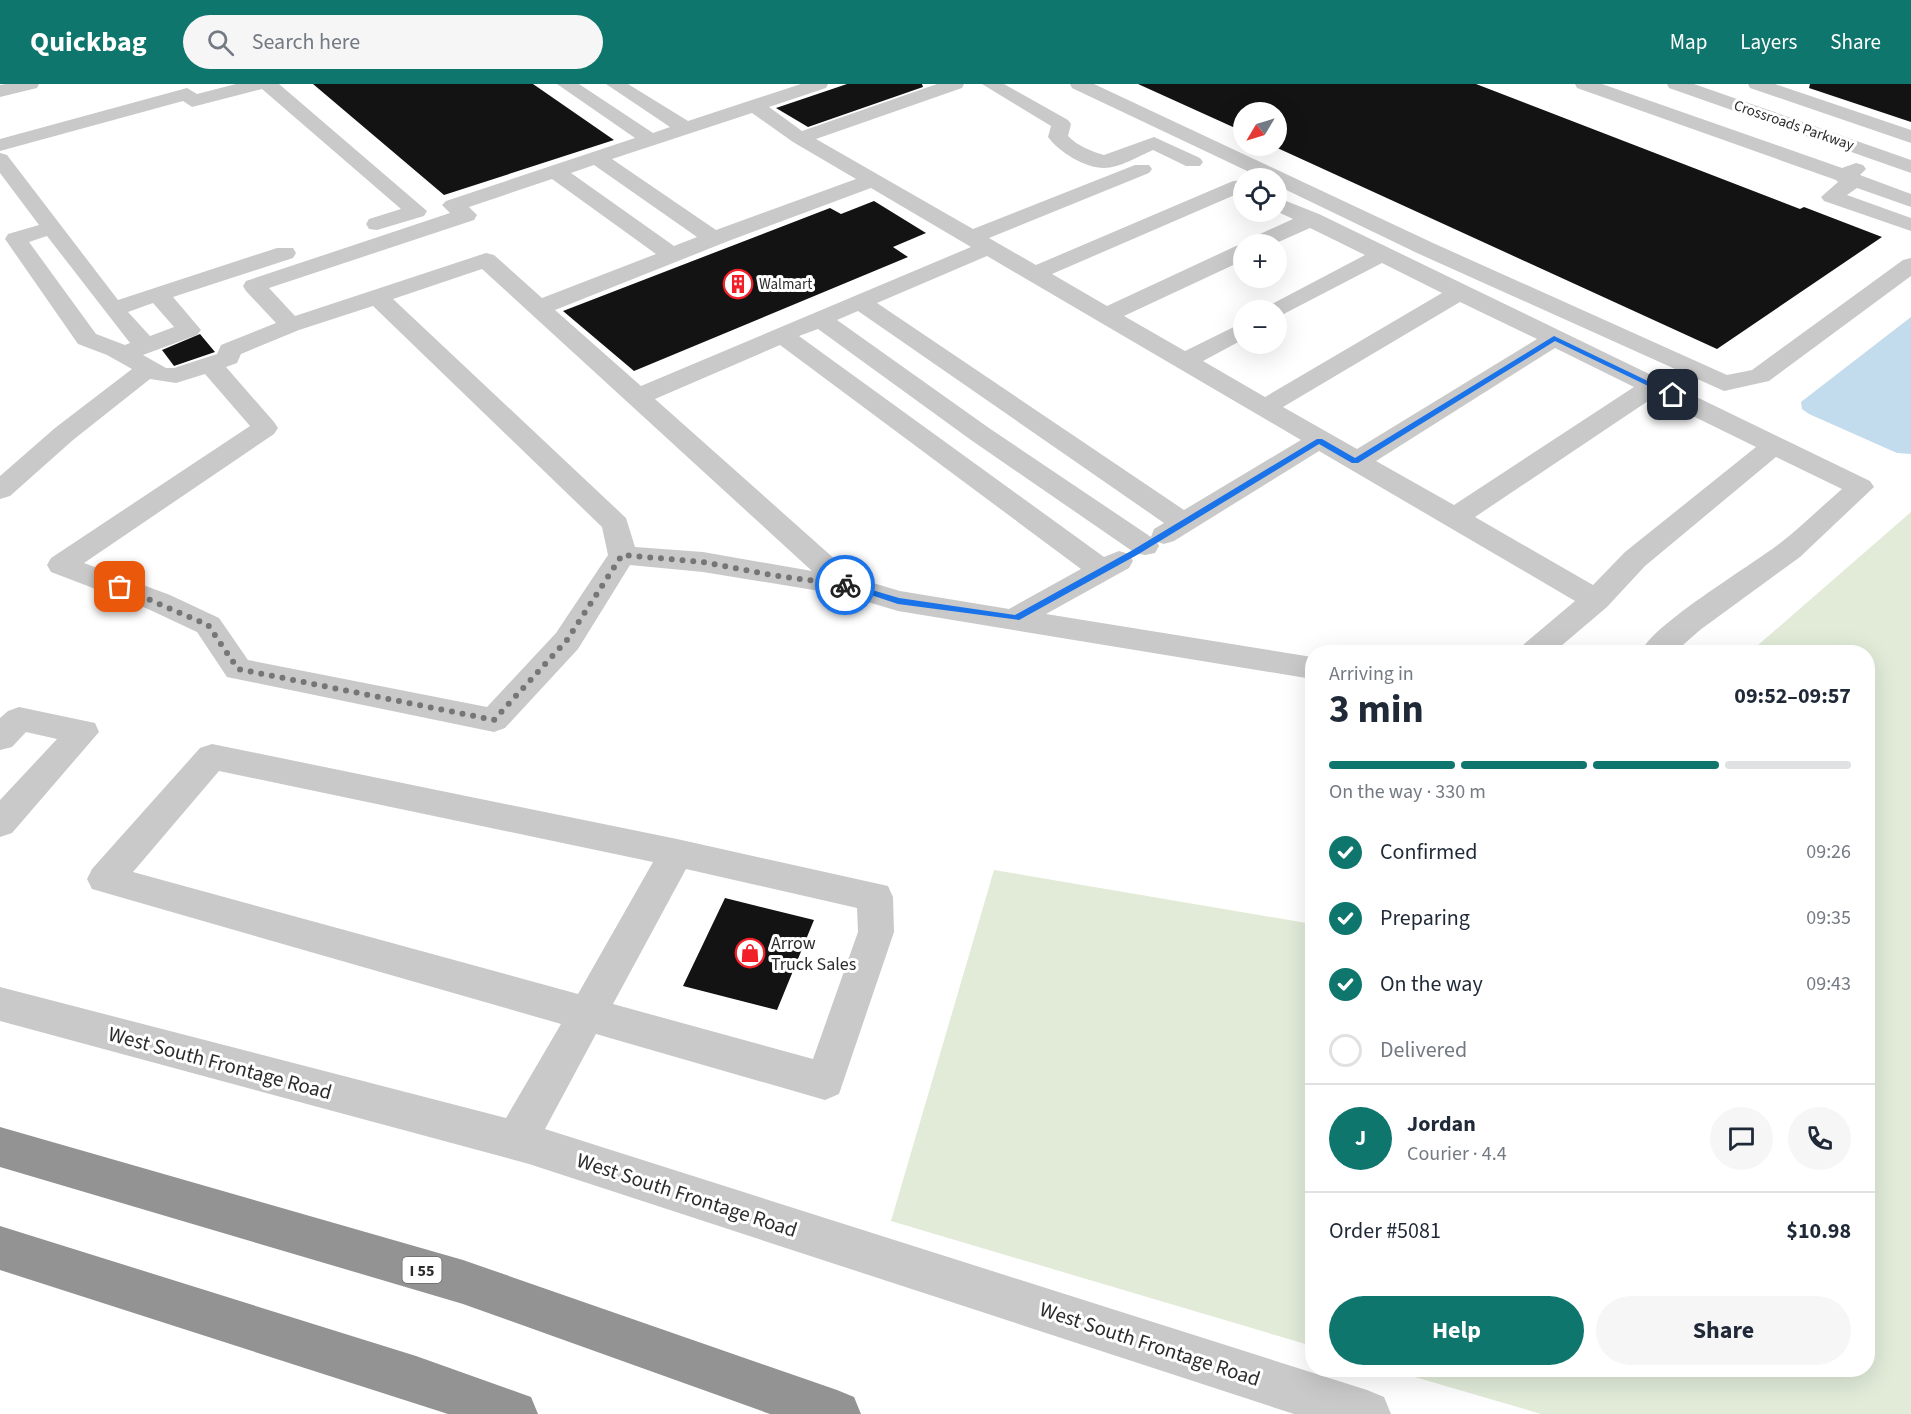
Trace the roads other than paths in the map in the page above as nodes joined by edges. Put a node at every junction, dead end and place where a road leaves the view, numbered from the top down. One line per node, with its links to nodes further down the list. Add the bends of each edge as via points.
1 (30, 84): 13 (street)
2 (258, 84): 19 (street, via 192,101 187,94)
3 (268, 84): 36 (street, via 416,211)
4 (566, 84): 18 (street)
5 (615, 84): 15 (street)
6 (819, 84): 14 (street)
7 (955, 84): 17 (street)
8 (992, 84): 20 (street, via 1061,124 1058,137 1077,152 1104,162 1154,143)
9 (1079, 84): 43 (street, via 1425,248 1724,383 1760,376)
10 (1584, 84): 26 (street)
11 (1676, 84): 21 (street, Crossroads Parkway)
12 (1757, 84): 16 (street)
13 (0, 91)
14 (755, 106): 15 (street); 17 (street)
15 (687, 129): 18 (street)
16 (1911, 137)
17 (800, 138): 27 (street)
18 (652, 141): 23 (street)
19 (0, 145)
20 (1177, 154): 28 (street); 38 (street)
21 (1877, 155): 24 (street, Crossroads Parkway); 26 (street)
22 (0, 159): 33 (street)
23 (598, 159): 25 (street); 37 (street)
24 (1911, 167)
25 (556, 172): 41 (street); 54 (street, via 453,205 466,215 254,286)
26 (1844, 176): 29 (street); 32 (street, via 1849,184 1831,197)
27 (873, 180): 37 (street); 38 (street)
28 (1229, 180): 44 (street)
29 (1911, 201)
30 (1287, 208): 31 (street)
31 (1311, 219): 34 (street); 40 (street)
32 (1911, 225)
33 (52, 228): 35 (street); 51 (street)
34 (1279, 234)
35 (7, 236): 58 (street, via 87,339)
36 (339, 236)
37 (714, 239): 41 (street)
38 (980, 242): 44 (street); 48 (street)
39 (308, 246): 46 (street)
40 (1383, 254): 45 (street); 49 (street)
41 (672, 255): 50 (street)
42 (1233, 256): 52 (street)
43 (1911, 265)
44 (1035, 274): 52 (street)
45 (1460, 292): 57 (street); 63 (street)
46 (158, 294): 51 (street); 58 (street, via 189,330)
47 (377, 297): 50 (street, via 486,260); 54 (street); 71 (street, via 616,524)
48 (860, 302): 53 (street); 69 (street)
49 (1287, 305)
50 (539, 308): 62 (street)
51 (113, 309): 58 (street)
52 (1106, 315): 59 (street)
53 (820, 319): 55 (street); 70 (street)
54 (291, 326): 60 (street, via 230,350 228,358)
55 (782, 335): 62 (street); 72 (street)
56 (1233, 335): 59 (street)
57 (1554, 338): 61 (street); 66 (street)
58 (140, 356): 60 (street, via 160,375 176,376); 67 (street, via 64,434)
59 (1184, 361): 63 (street)
60 (210, 364): 71 (street, via 265,428 61,565 208,625 238,669 494,720 567,640)
61 (1653, 386): 65 (street); 68 (street)
62 (637, 397): 73 (street)
63 (1264, 408): 64 (street)
64 (1319, 441): 66 (street); 69 (street)
65 (1774, 445): 74 (street, via 1635,559); 77 (street, via 1860,487 1790,550)
66 (1355, 462): 68 (street)
67 (0, 490)
68 (1454, 518): 74 (street)
69 (1183, 523): 70 (street)
70 (1145, 546): 72 (street)
71 (622, 555): 73 (street, via 703,562)
72 (1102, 570): 75 (street)
73 (846, 585): 75 (street, via 898,601)
74 (1596, 600): 76 (street)
75 (1016, 618): 78 (street)
76 (1543, 645)
77 (1664, 645)
78 (1305, 667)
79 (0, 738): 80 (street, via 19,719 83,732)
80 (0, 823)
81 (677, 853): 83 (street); 83 (street, via 875,897 876,932 825,1082); 83 (street, via 212,758 105,879)
82 (0, 1004): 84 (street, West South Frontage Road)
83 (587, 1015): 84 (street)
84 (516, 1141): 89 (street, West South Frontage Road)
85 (0, 1147): 88 (highway, I 55, via 463,1282)
86 (0, 1248): 87 (highway, via 416,1379)
87 (514, 1414)
88 (837, 1414)
89 (1367, 1414)

